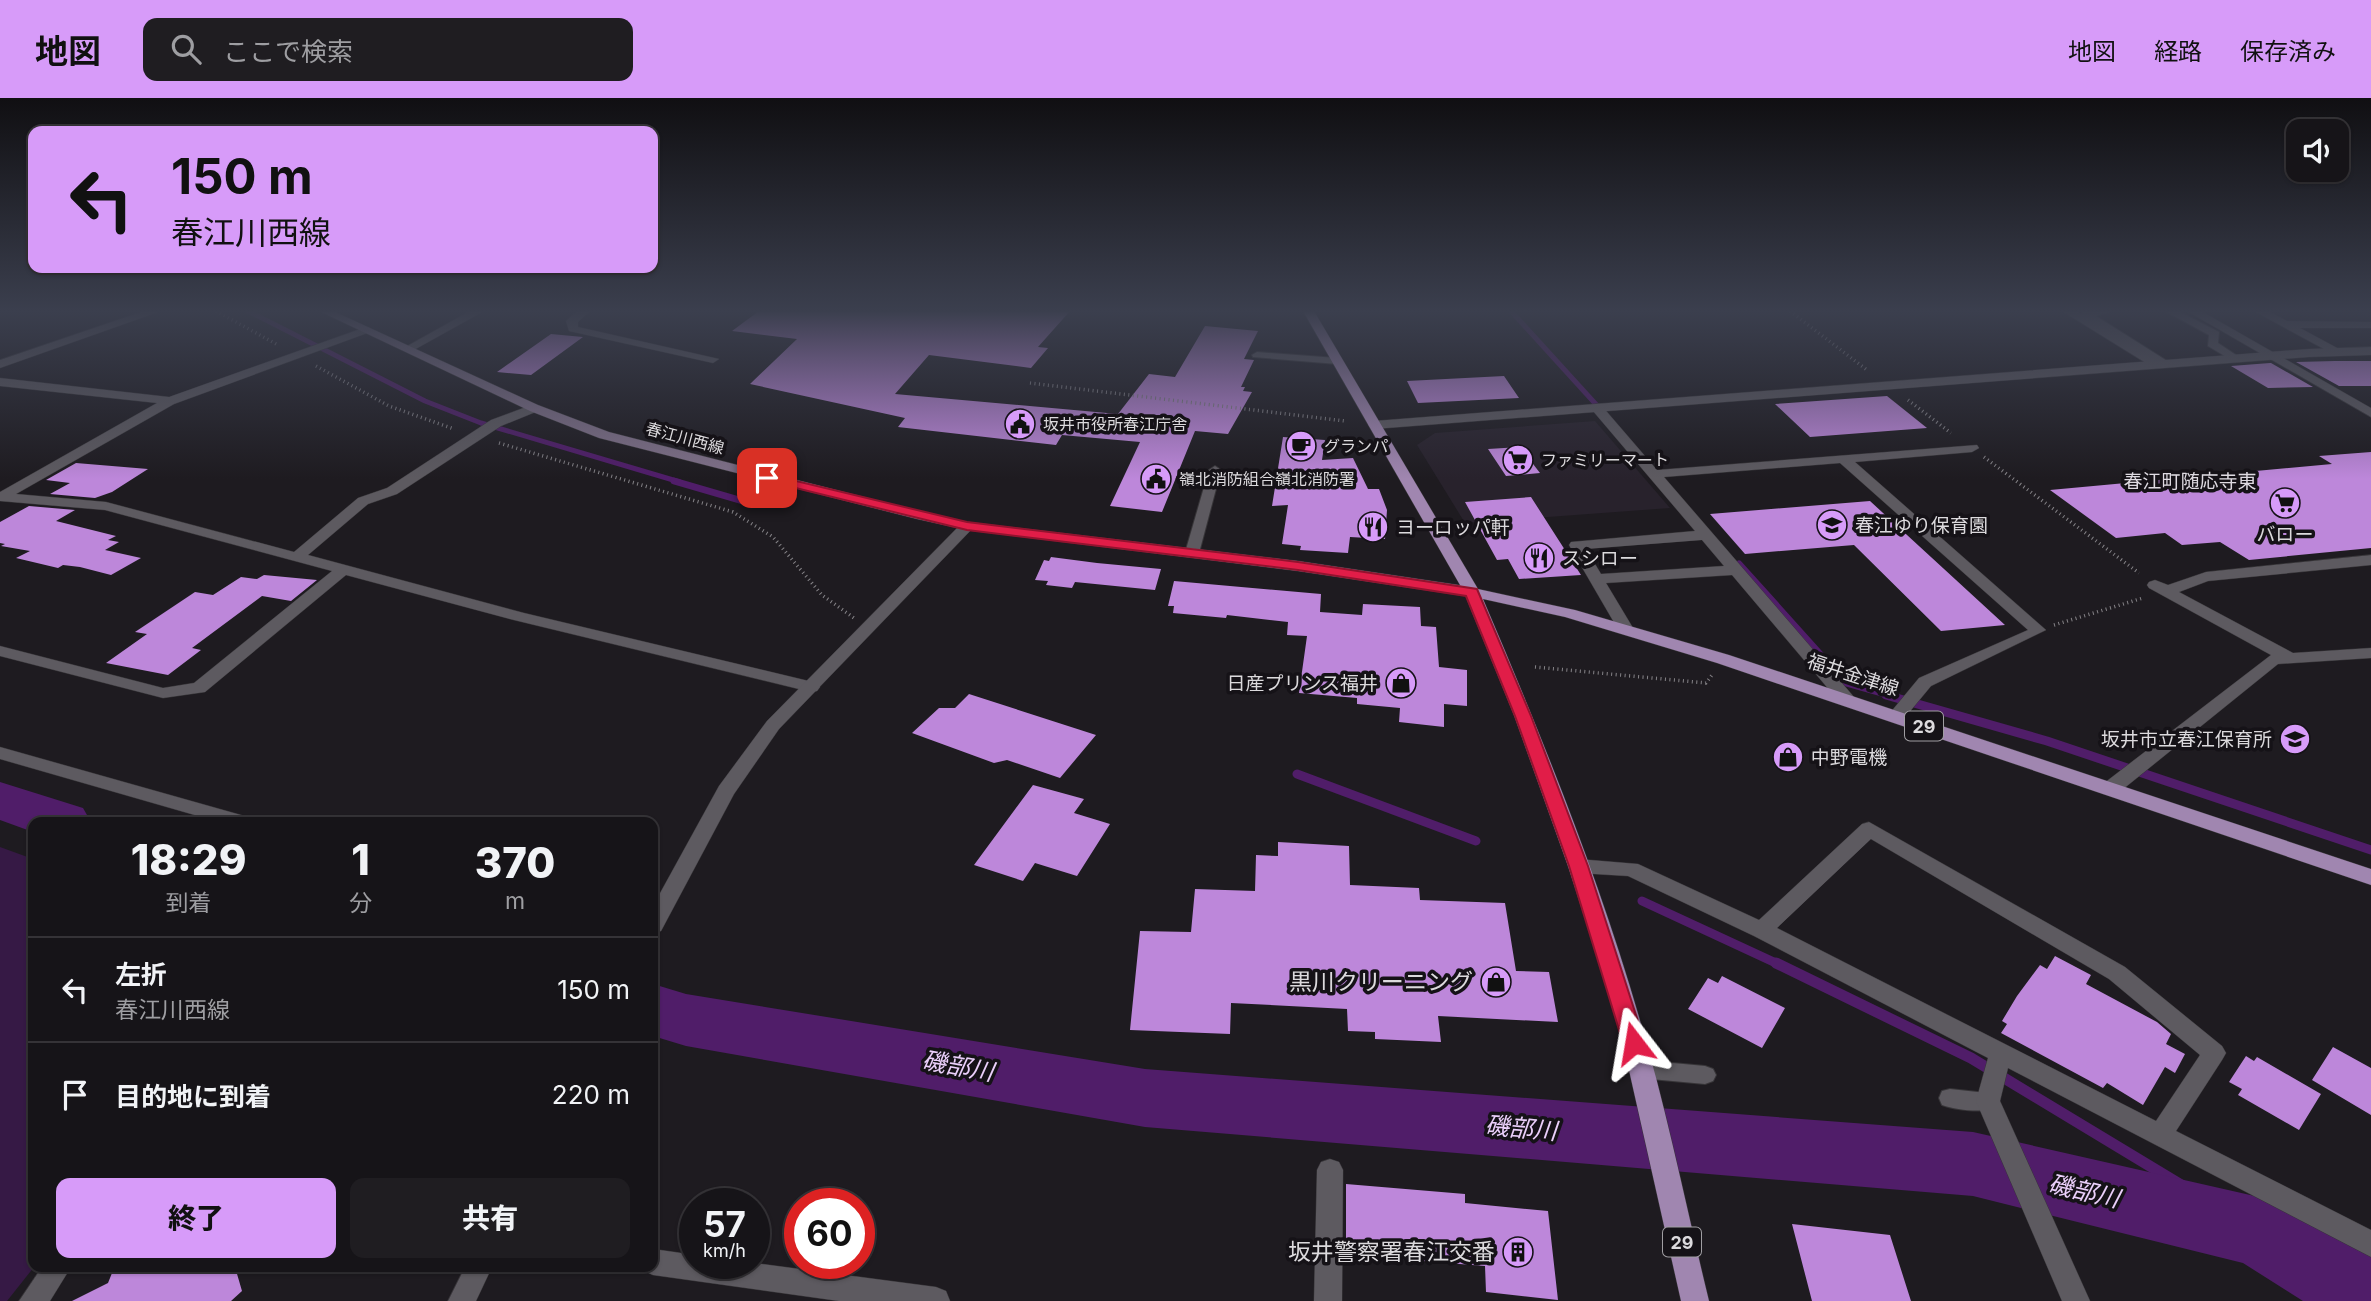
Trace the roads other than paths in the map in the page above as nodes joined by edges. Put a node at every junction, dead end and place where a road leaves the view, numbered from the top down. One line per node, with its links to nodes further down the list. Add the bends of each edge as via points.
1 (260, 367): 7 (street)
2 (447, 367): 8 (main road, 春江川西線)
3 (1341, 367): 11 (main road, 29)
4 (2121, 367): 9 (street)
5 (2291, 367): 10 (street)
6 (0, 382): 7 (street)
7 (170, 401): 16 (street)
8 (534, 408): 17 (main road, 春江川西線, via 667,453); 20 (street, via 496,423 391,491 363,501)
9 (1597, 408): 11 (street); 15 (street)
10 (2371, 413)
11 (1374, 425): 25 (main road, 29)
12 (1972, 448): 13 (street)
13 (1844, 459): 15 (street); 32 (street, via 2032,632 1925,682)
14 (1215, 470): 19 (lane)
15 (1655, 474): 18 (street)
16 (0, 497): 20 (street, via 106,506)
17 (967, 526): 19 (main road, 春江川西線); 30 (street)
18 (1707, 535): 23 (street); 24 (street, via 1576,545)
19 (1192, 553): 25 (main road, 春江川西線)
20 (297, 557): 22 (street)
21 (2371, 560): 29 (street, via 2206,577 2161,588)
22 (344, 569): 27 (street, via 199,688 163,693); 30 (street)
23 (1737, 570): 24 (street); 31 (street)
24 (1596, 579): 26 (street)
25 (1472, 592): 26 (main road, 福井金津線 / 29); 36 (main road, 29)
26 (1625, 628): 31 (main road, 福井金津線 / 29)
27 (0, 652)
28 (2371, 653): 29 (street)
29 (2290, 658): 34 (street, via 2274,659)
30 (811, 687): 38 (street, via 773,725 726,791)
31 (1848, 701): 32 (main road, 福井金津線 / 29)
32 (1896, 716): 34 (main road, 福井金津線 / 29)
33 (0, 753): 35 (street)
34 (2110, 789): 37 (main road, 福井金津線 / 29)
35 (224, 817)
36 (1578, 866): 39 (street, via 1631,869); 42 (main road, 29)
37 (2371, 877)
38 (658, 916)
39 (1762, 930): 40 (street); 45 (street, via 1869,829 2117,973 2214,1053)
40 (2001, 1051): 44 (street); 45 (street)
41 (1705, 1075): 42 (lane)
42 (1644, 1080): 55 (main road, 29)
43 (1950, 1098): 44 (lane)
44 (1987, 1101): 56 (street)
45 (2161, 1134): 47 (street)
46 (1330, 1170): 54 (street)
47 (2371, 1244)
48 (658, 1263): 53 (street)
49 (54, 1272): 51 (street)
50 (476, 1272): 52 (street)
51 (33, 1301)
52 (462, 1301)
53 (936, 1301)
54 (1328, 1301)
55 (1695, 1301)
56 (2076, 1301)

